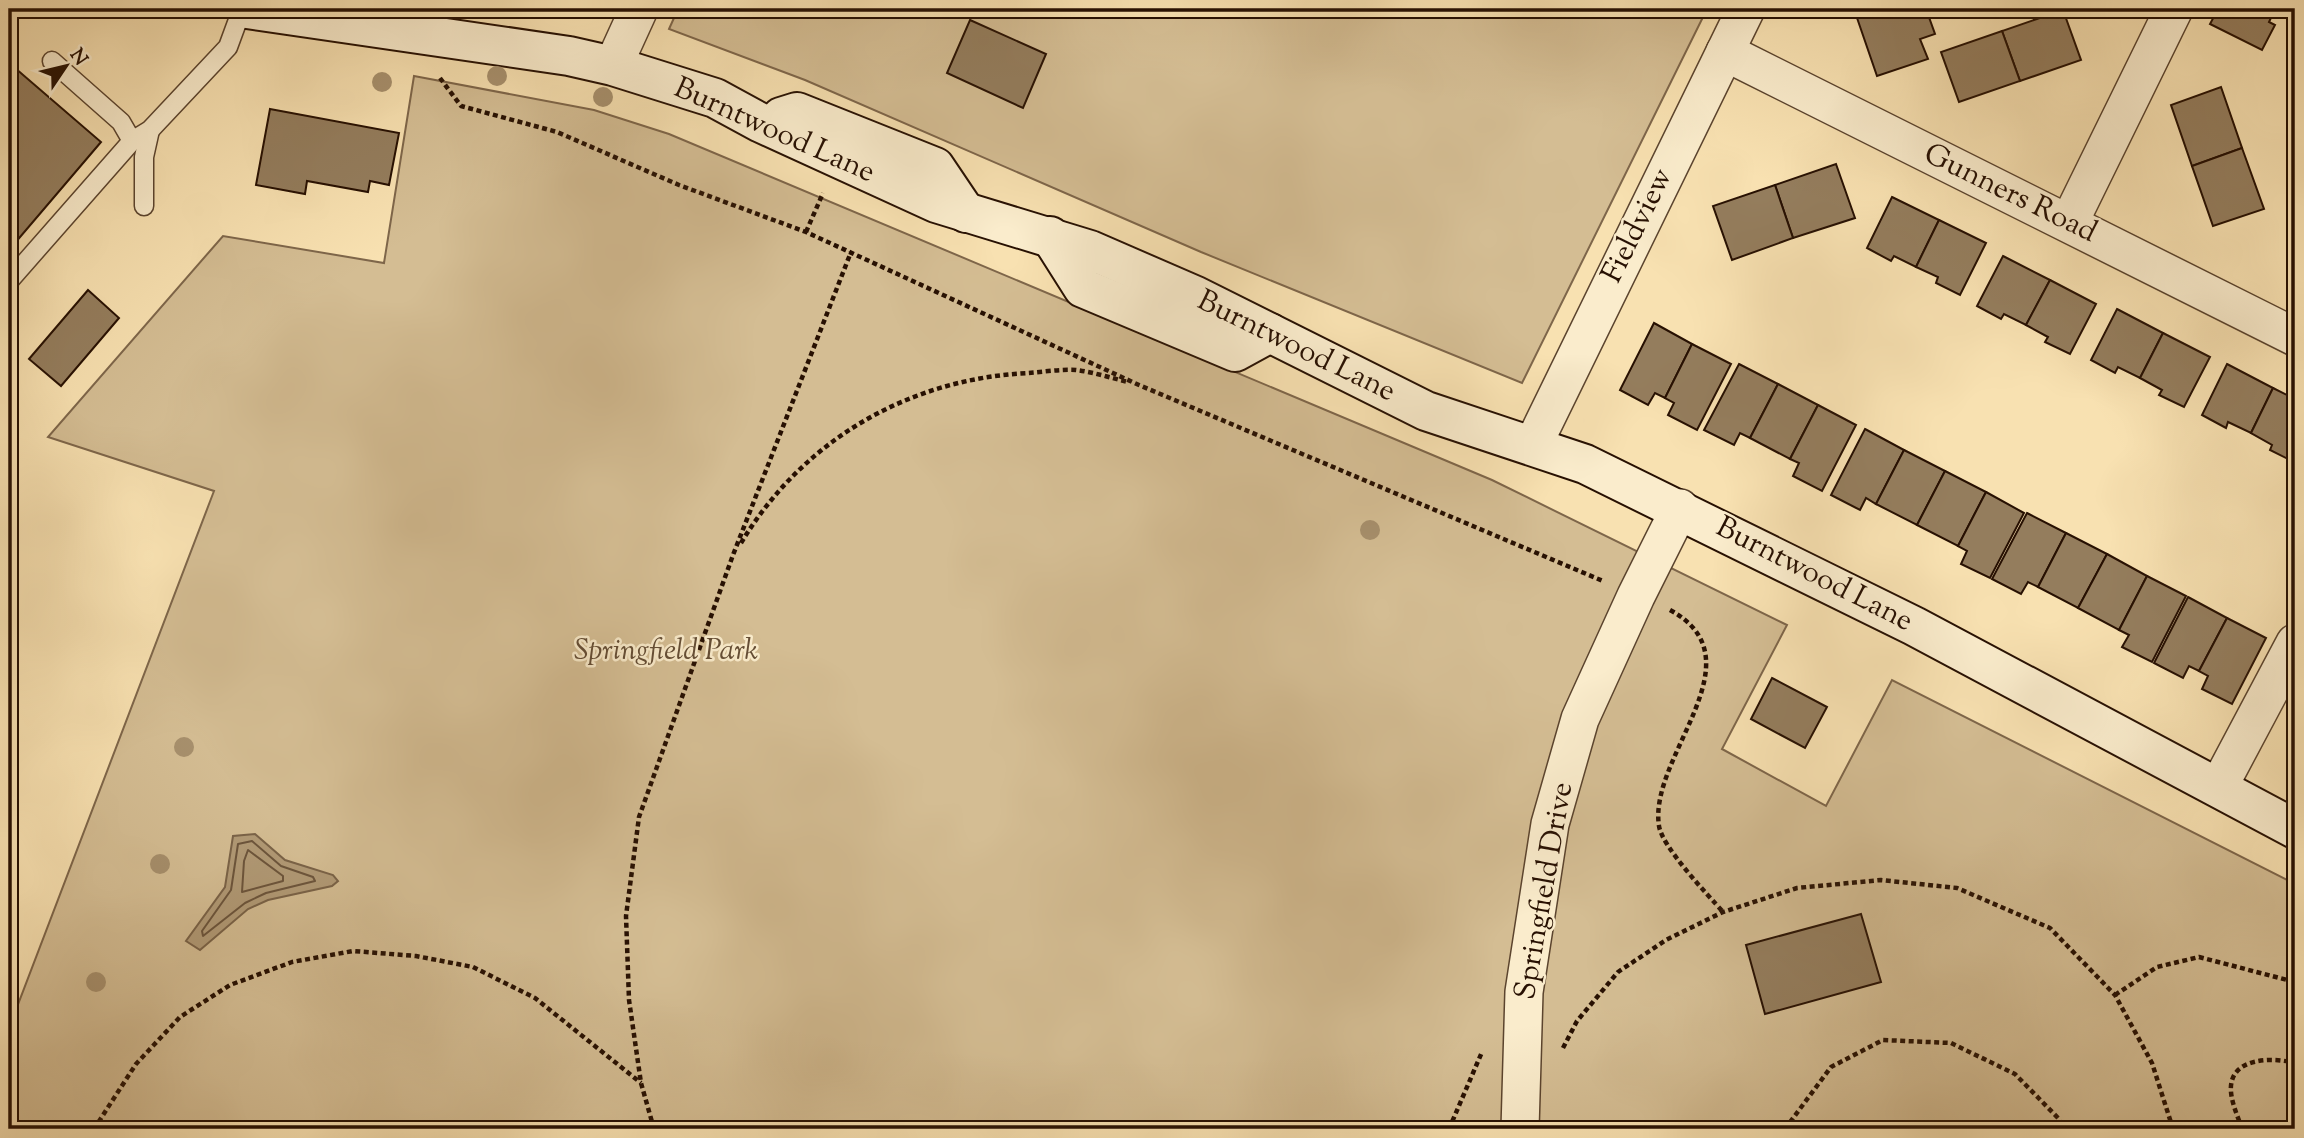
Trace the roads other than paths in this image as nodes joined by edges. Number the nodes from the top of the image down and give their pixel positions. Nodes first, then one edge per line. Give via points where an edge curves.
1 (242, 9) edge
2 (247, 9) edge
3 (639, 9) edge
4 (1746, 9) edge
5 (2174, 9) edge
6 (1725, 52) junction
7 (52, 61) dead end
8 (613, 66) junction
9 (150, 130) junction
10 (777, 130) junction
11 (132, 141) junction
12 (144, 205) dead end
13 (967, 213) junction
14 (2069, 223) junction
15 (9, 281) edge
16 (2295, 337) edge
17 (1533, 445) junction
18 (1680, 509) junction
19 (2295, 643) edge
20 (2218, 788) junction
21 (2295, 829) edge
22 (1520, 1129) edge

1 - 9 lane via 228,47
2 - 8 main road, Burntwood Lane
3 - 8 street
4 - 6 street, Fieldview
5 - 14 street
6 - 14 street, Gunners Road
6 - 17 street, Fieldview
7 - 11 lane via 121,122
8 - 10 main road, Burntwood Lane via 715,98
9 - 11 lane
9 - 12 lane via 144,157
10 - 13 main road, Burntwood Lane
10 - 13 main road via 797,112 935,167
11 - 15 lane
13 - 17 main road, Burntwood Lane via 1049,236 1083,288 1235,352 1269,333 1426,411
14 - 16 street, Gunners Road
17 - 18 main road, Burntwood Lane
18 - 20 main road, Burntwood Lane via 1914,626
18 - 22 street, Springfield Drive via 1580,719 1550,824 1524,992
19 - 20 street
20 - 21 main road, Burntwood Lane

